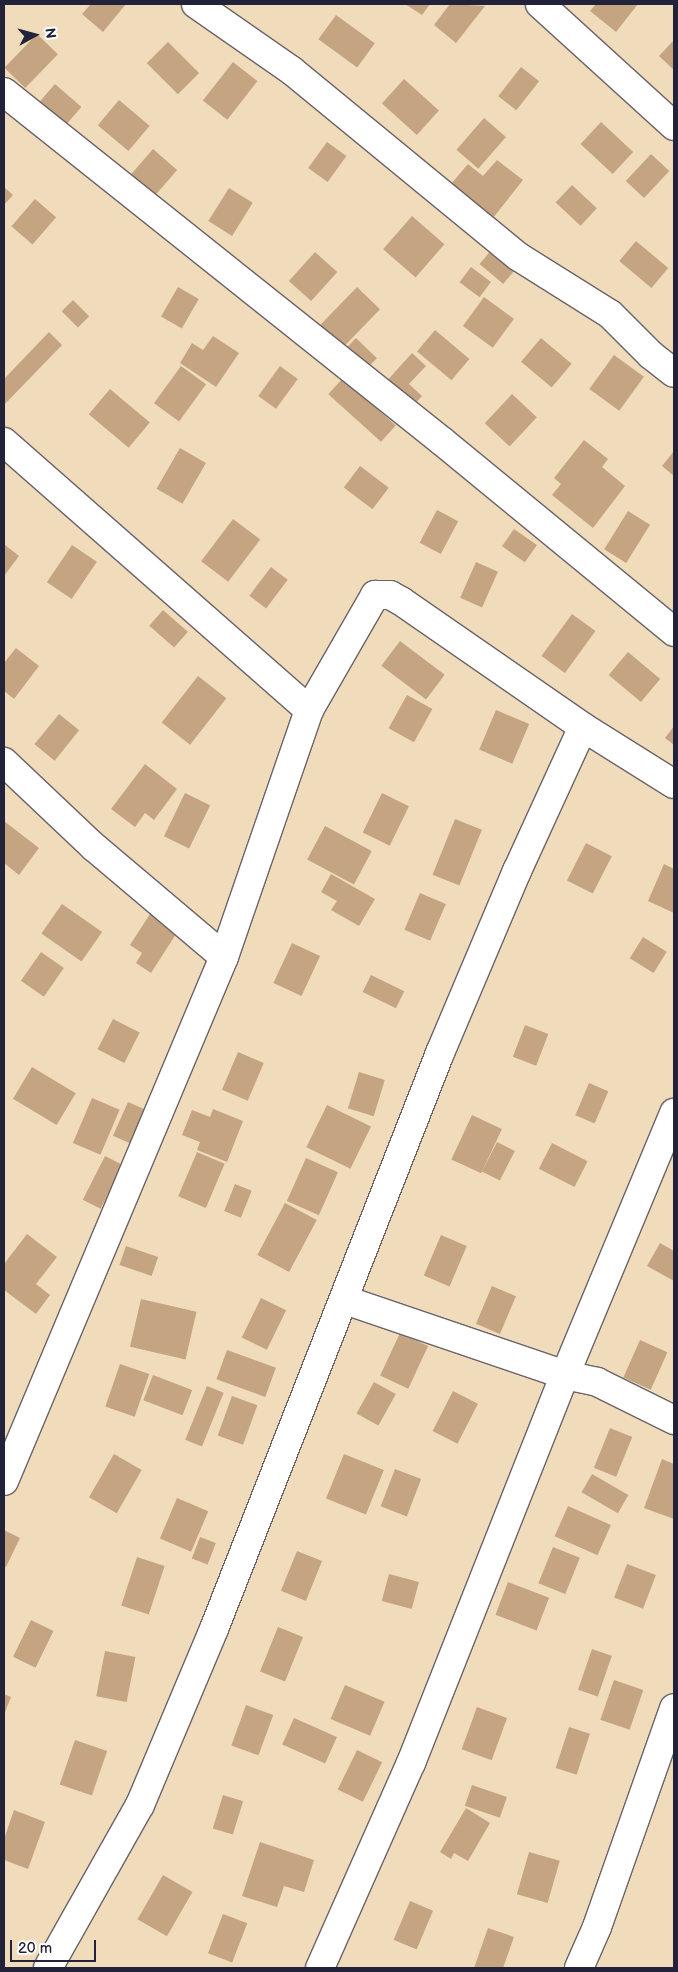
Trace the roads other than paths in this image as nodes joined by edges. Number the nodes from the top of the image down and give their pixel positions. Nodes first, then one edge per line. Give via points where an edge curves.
1 (196, 4) edge
2 (544, 5) edge
3 (4, 92) edge
4 (674, 126) edge
5 (674, 373) edge
6 (4, 442) edge
7 (674, 632) edge
8 (310, 710) junction
9 (583, 726) junction
10 (4, 762) edge
11 (674, 784) edge
12 (224, 957) junction
13 (674, 1113) edge
14 (345, 1300) junction
15 (565, 1376) junction
16 (674, 1420) edge
17 (4, 1481) edge
18 (674, 1708) edge
19 (48, 1968) edge
20 (320, 1968) edge
21 (579, 1968) edge

1 - 5 street via 291,70 519,257 610,314
2 - 4 street
3 - 7 street via 458,454
6 - 8 street
8 - 9 street via 375,595 390,595
8 - 12 street
9 - 11 street
9 - 14 street via 517,871 440,1054
10 - 12 street via 94,847
12 - 17 street
13 - 15 street
14 - 15 street
14 - 19 street via 140,1805
15 - 16 street via 597,1382
15 - 20 street via 411,1763
18 - 21 street via 597,1927

